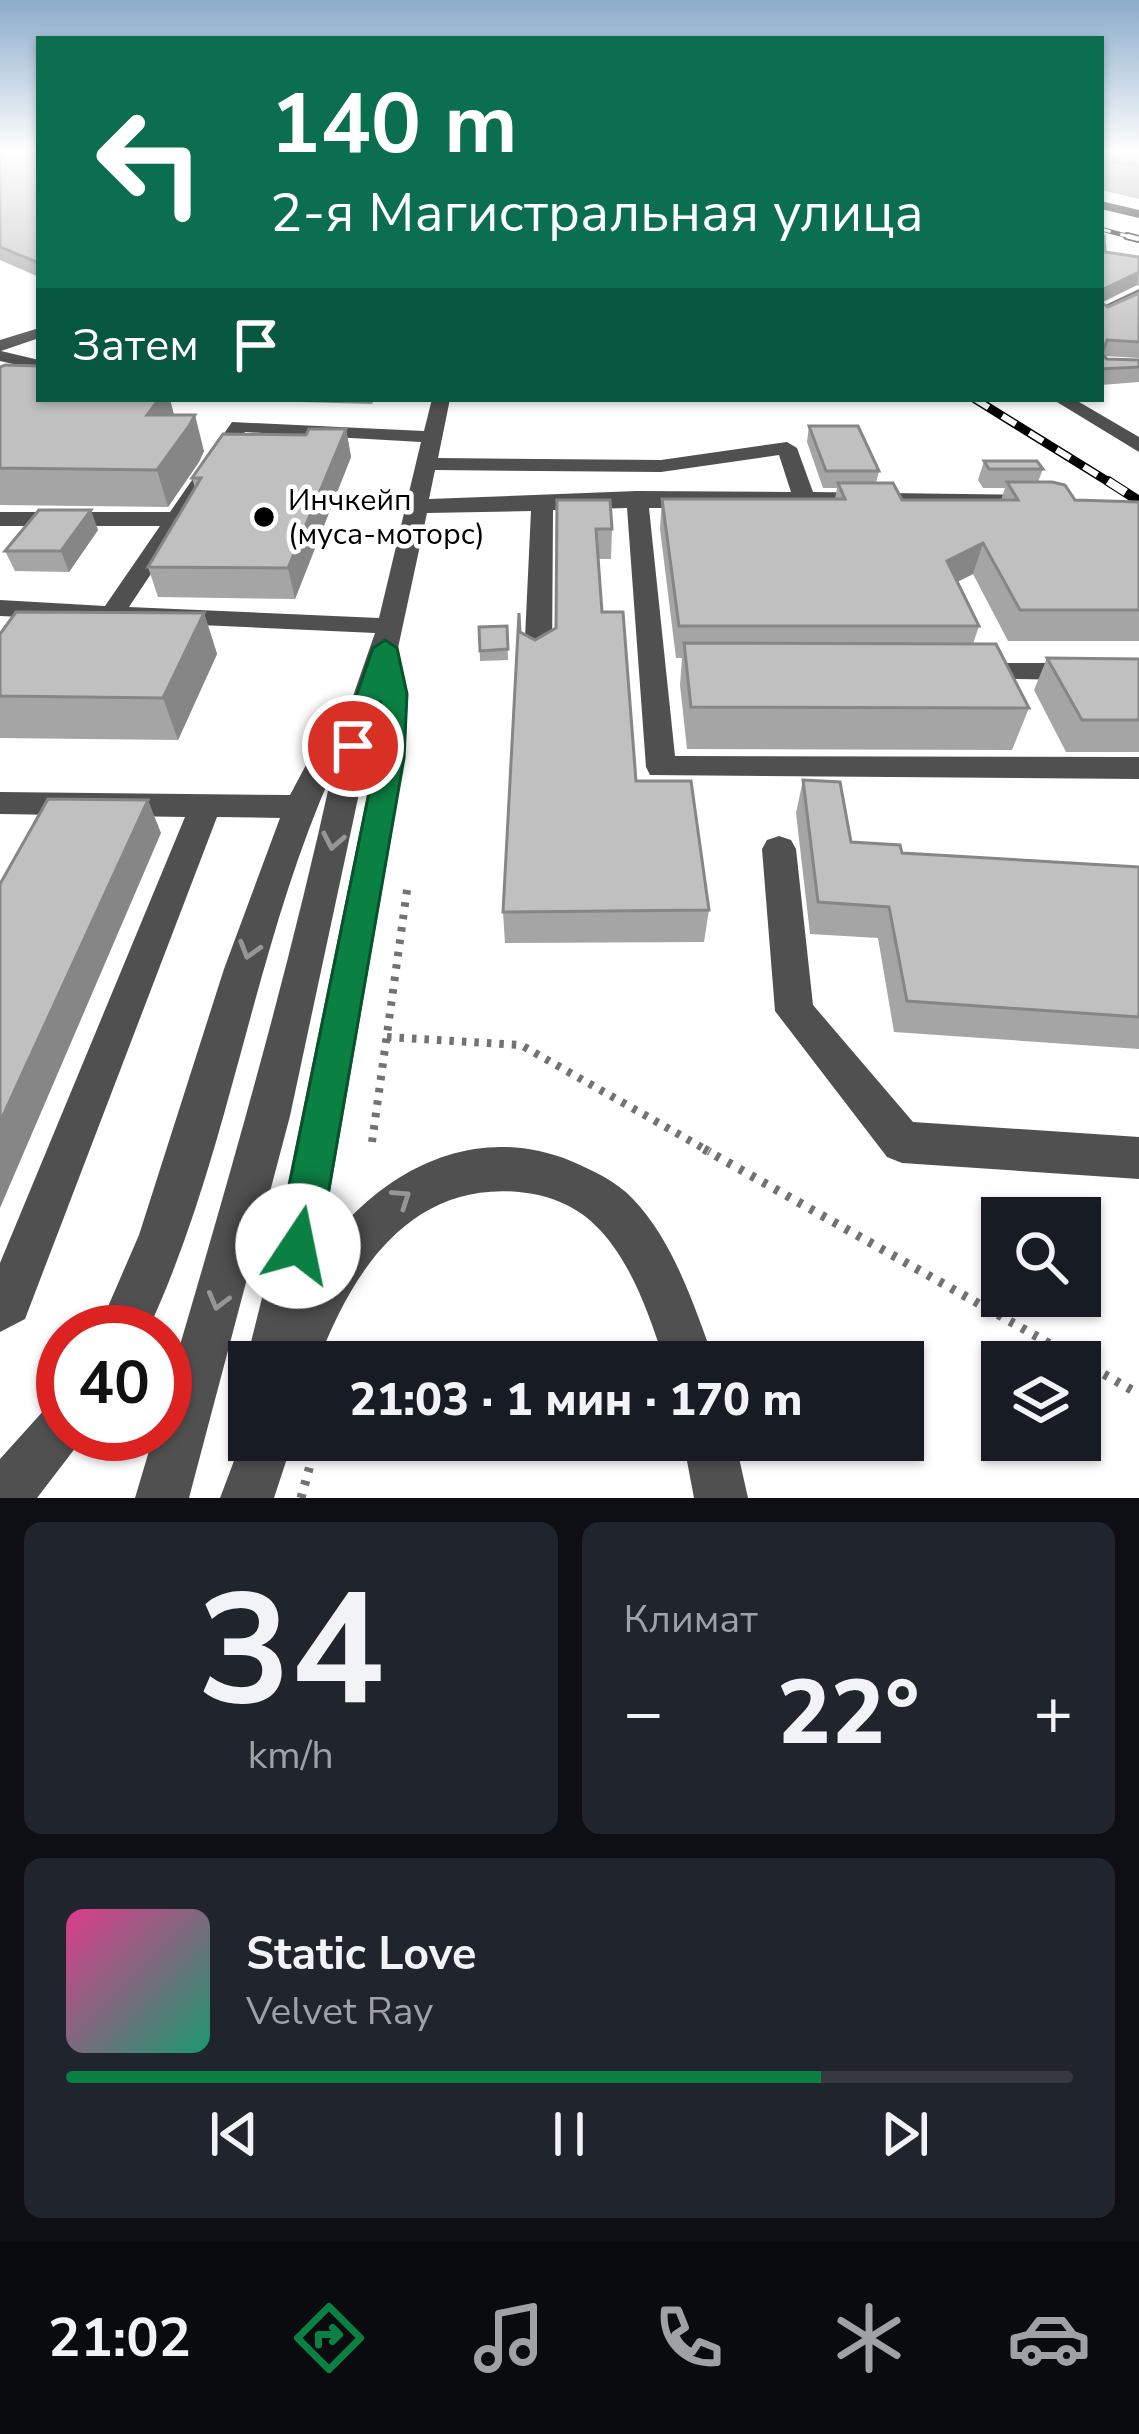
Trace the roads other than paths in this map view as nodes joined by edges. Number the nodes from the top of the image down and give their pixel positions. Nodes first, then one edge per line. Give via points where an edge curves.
1 (1139, 294) edge
2 (1104, 312) edge
3 (36, 334) edge
4 (0, 346) edge
5 (0, 356) edge
6 (36, 364) edge
7 (440, 402) edge
8 (1065, 402) edge
9 (1139, 427) edge
10 (1109, 429) junction
11 (431, 436) junction
12 (1139, 446) edge
13 (425, 464) junction
14 (638, 498) junction
15 (804, 499) junction
16 (1061, 505) edge
17 (415, 506) junction
18 (542, 506) junction
19 (0, 519) edge
20 (173, 519) junction
21 (0, 608) edge
22 (112, 614) junction
23 (385, 642) junction
24 (538, 659) edge
25 (931, 672) edge
26 (1139, 672) edge
27 (1139, 768) edge
28 (0, 803) edge
29 (205, 806) junction
30 (299, 807) junction
31 (779, 849) dead end
32 (1139, 1158) edge
33 (135, 1305) edge
34 (0, 1308) edge
35 (276, 1341) edge
36 (301, 1341) edge
37 (683, 1341) edge
38 (36, 1458) edge
39 (250, 1461) edge
40 (259, 1461) edge
41 (713, 1461) edge
42 (2, 1498) edge
43 (162, 1498) edge
44 (244, 1498) edge
45 (721, 1498) edge

1 - 2 street
3 - 4 street
5 - 6 street
7 - 11 street
8 - 10 street
9 - 10 street
10 - 12 street
11 - 13 street
11 - 20 street via 239,427
13 - 15 street via 661,466 787,448
13 - 17 street
14 - 15 street
14 - 18 street
14 - 27 street via 664,671 661,766
15 - 16 street
17 - 18 street
17 - 23 street
18 - 24 street
19 - 20 street
20 - 22 street
21 - 22 street
22 - 23 street
23 - 30 street
23 - 35 street via 394,694 390,758
23 -> 43 street via 359,716 269,1116
25 - 26 street
28 - 29 street
29 - 30 street
29 - 34 street
30 -> 33 street
31 - 32 street via 794,1011 902,1142
36 -> 37 street via 322,1290 384,1210 466,1168 516,1168 594,1195 627,1226
38 - 42 street
39 - 44 street
40 - 44 street
41 - 45 street

